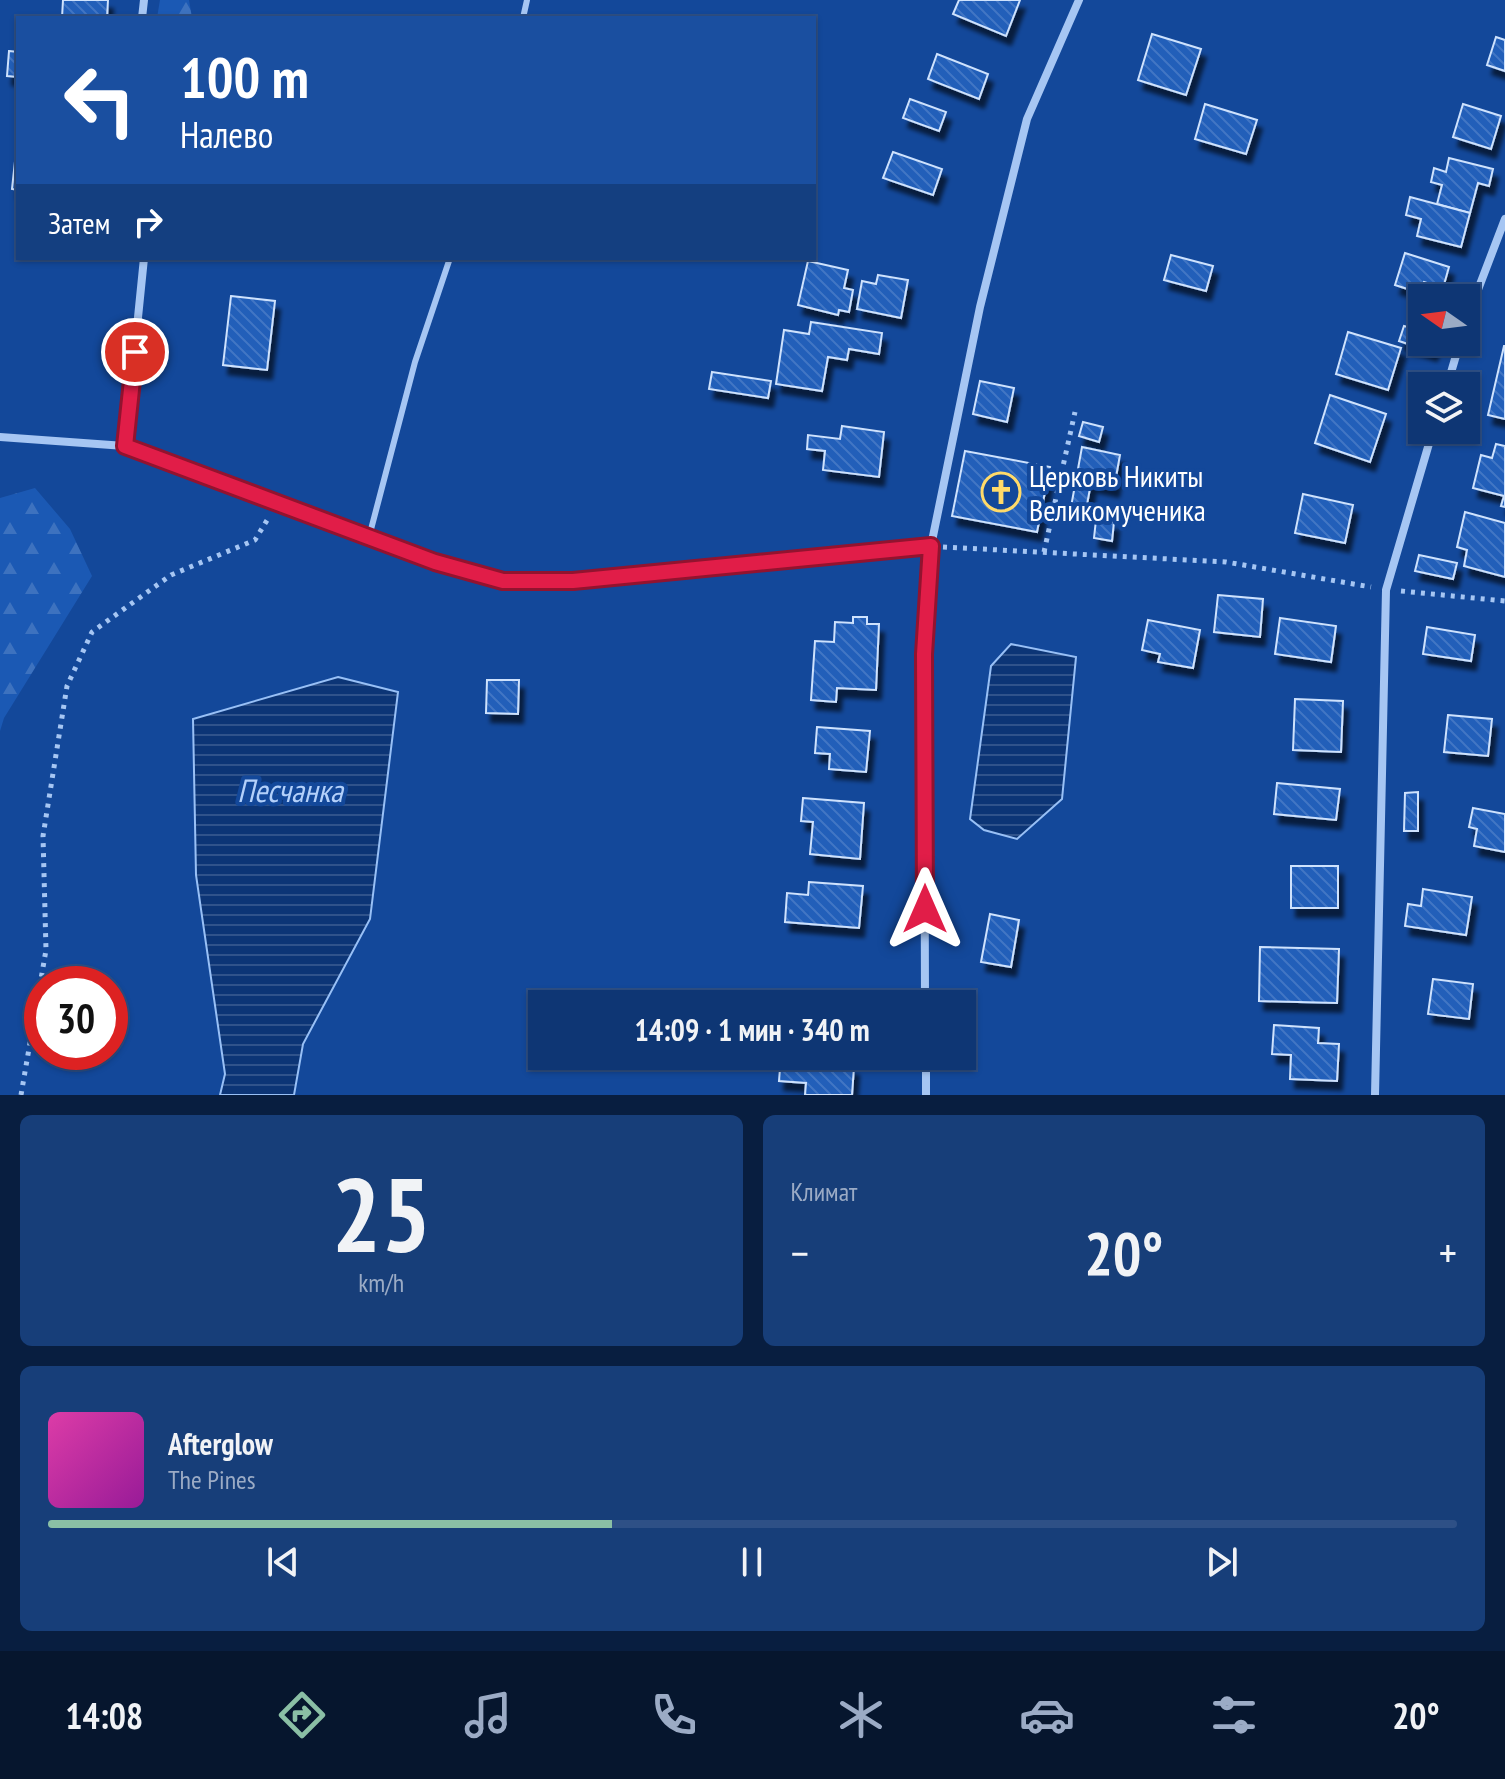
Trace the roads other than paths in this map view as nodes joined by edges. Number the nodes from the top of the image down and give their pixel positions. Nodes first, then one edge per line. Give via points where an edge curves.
1 (1079, 0) edge
2 (1505, 219) edge
3 (144, 260) edge
4 (449, 260) edge
5 (1480, 284) edge
6 (0, 437) edge
7 (1429, 444) edge
8 (125, 446) junction
9 (369, 537) junction
10 (931, 546) junction
11 (925, 990) edge
12 (926, 1070) edge
13 (926, 1095) edge
14 (1375, 1095) edge

1 - 10 street via 1027,119 980,307
2 - 5 street
3 - 8 street
4 - 9 lane via 415,362
6 - 8 street
7 - 14 street via 1386,590
8 - 9 street
9 - 10 street via 503,581 573,581
10 - 11 street via 924,654
12 - 13 street

